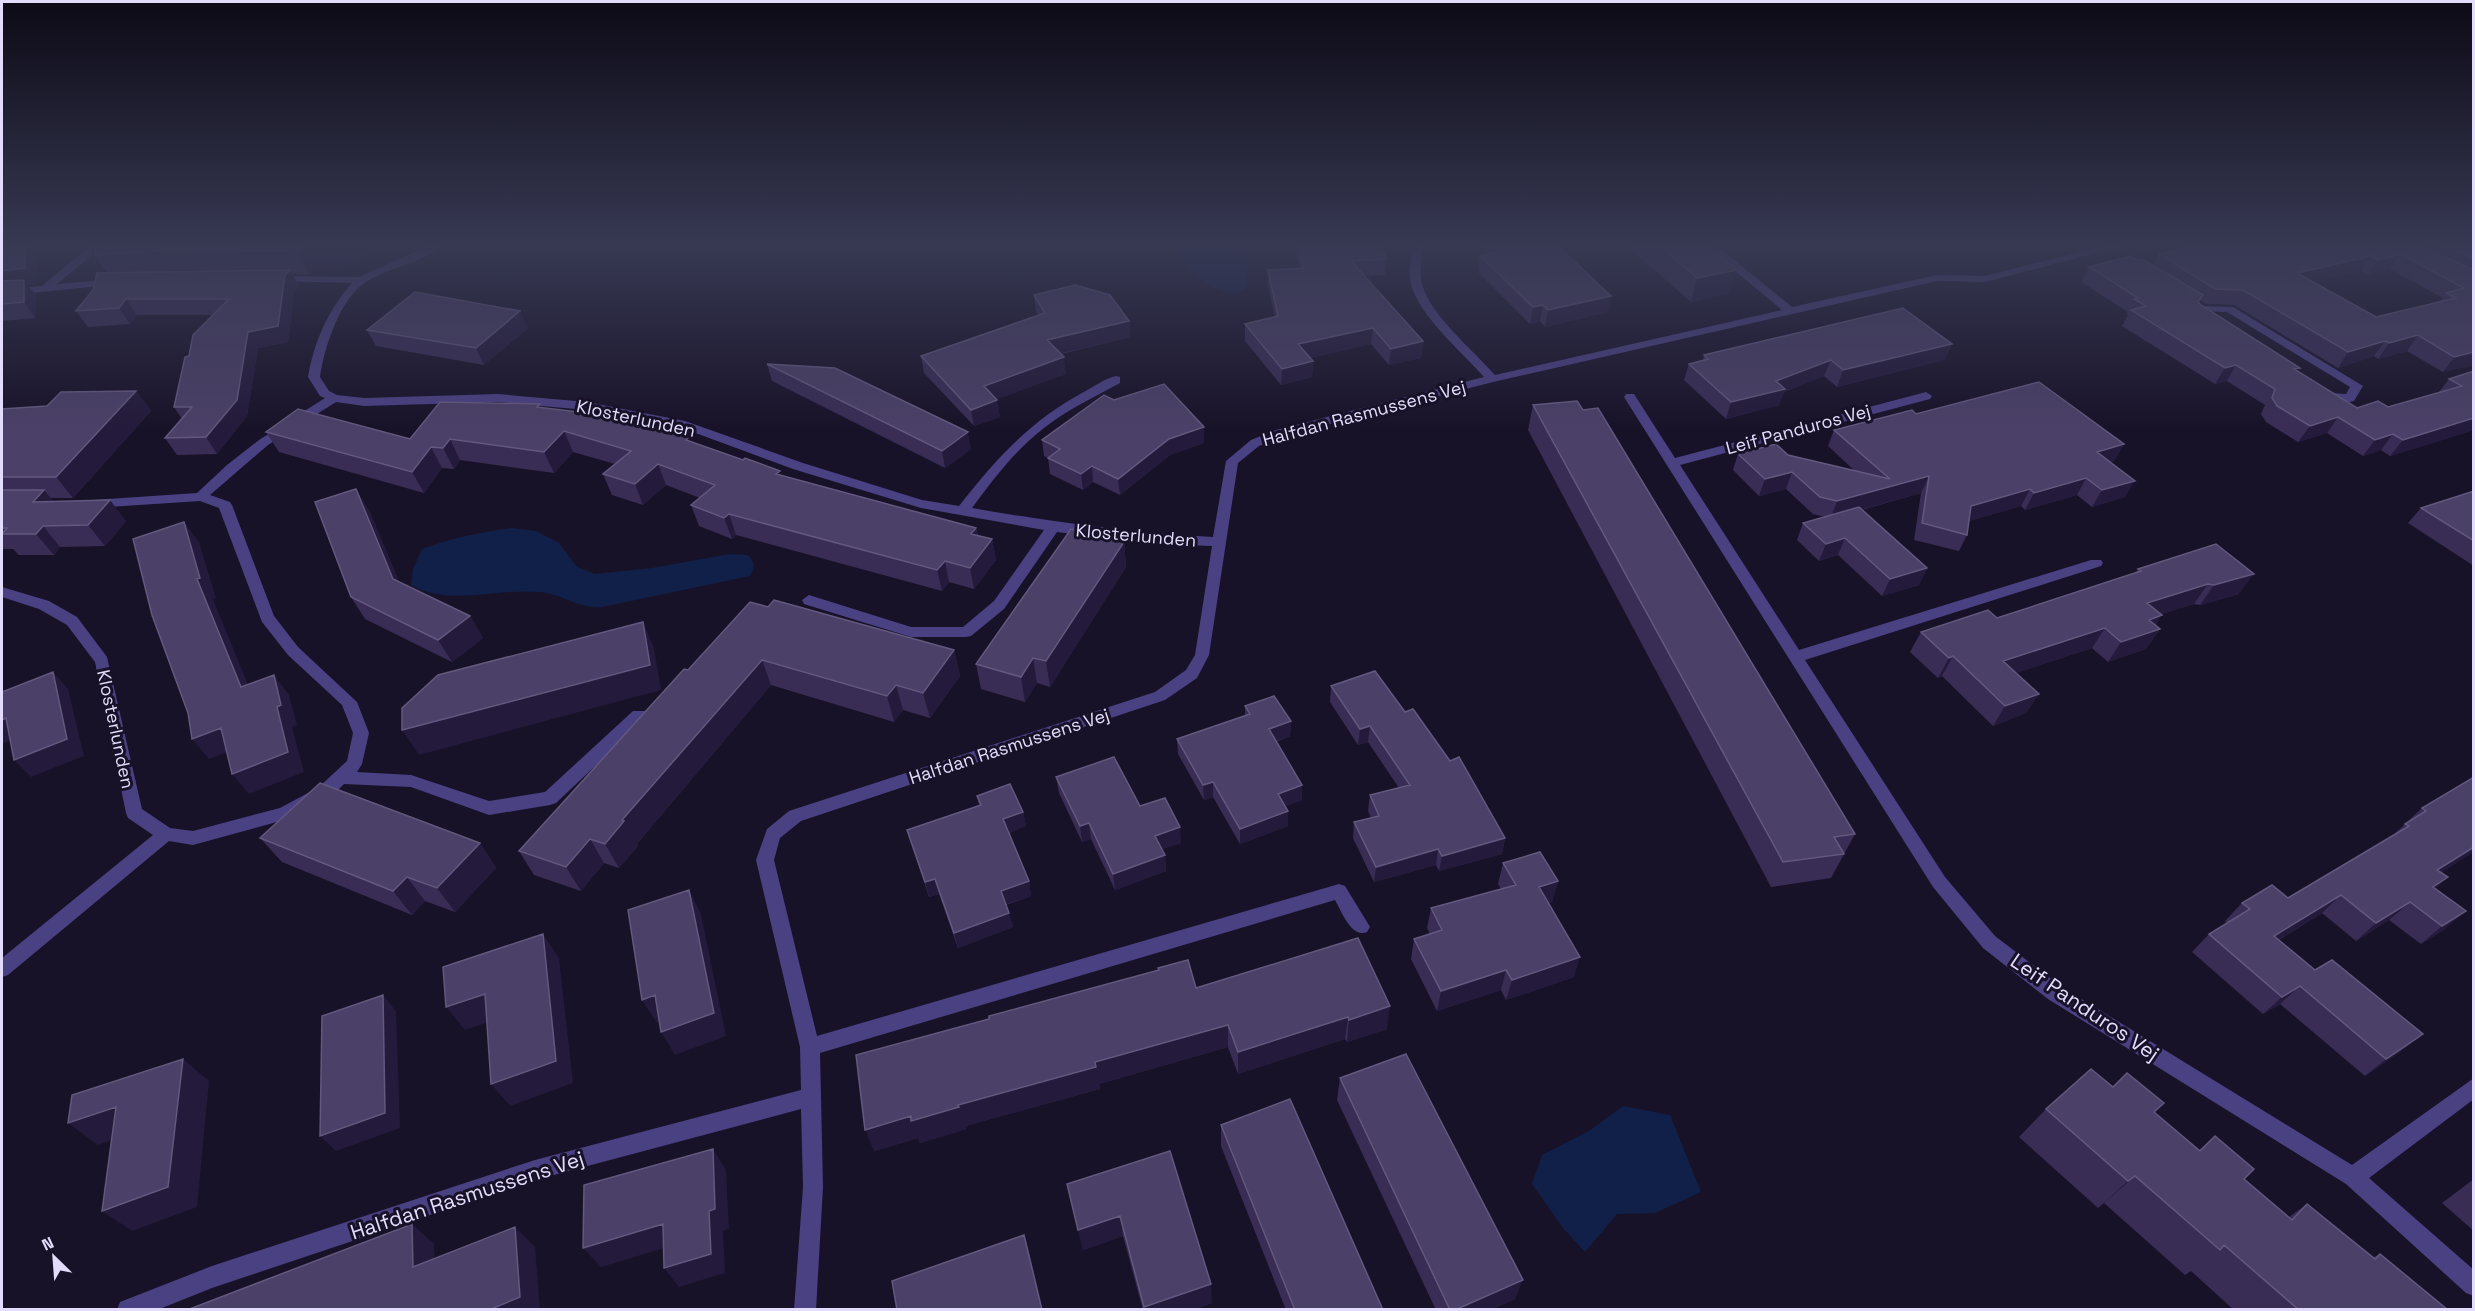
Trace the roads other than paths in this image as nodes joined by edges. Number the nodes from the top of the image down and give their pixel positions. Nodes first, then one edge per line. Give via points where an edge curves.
1 (340, 307) edge
2 (1430, 307) edge
3 (1785, 307) edge
4 (1812, 307) edge
5 (2198, 307) edge
6 (2210, 307) edge
7 (1791, 312) junction
8 (2206, 324) edge
9 (1492, 379) junction
10 (1116, 380) dead end
11 (2314, 391) edge
12 (1926, 396) dead end
13 (1630, 397) dead end
14 (334, 398) junction
15 (1671, 463) junction
16 (201, 497) junction
17 (75, 505) edge
18 (962, 512) junction
19 (1053, 527) junction
20 (1220, 542) junction
21 (2096, 563) dead end
22 (2, 592) edge
23 (808, 600) dead end
24 (1796, 657) junction
25 (639, 715) edge
26 (340, 777) junction
27 (166, 834) junction
28 (1361, 927) dead end
29 (2, 969) edge
30 (810, 1047) junction
31 (2474, 1087) edge
32 (811, 1097) junction
33 (2353, 1177) junction
34 (2474, 1285) edge
35 (128, 1310) edge
36 (805, 1310) edge

1 - 14 street via 318,352 314,377 324,393
2 - 9 street
3 - 7 street
4 - 7 street, Halfdan Rasmussens Vej
5 - 8 street via 2197,317
6 - 11 street via 2229,309 2357,386 2350,398 2323,397
7 - 9 street, Halfdan Rasmussens Vej
9 - 20 street, Halfdan Rasmussens Vej via 1280,433 1255,443 1232,461
10 - 18 street via 1050,417 1000,464
12 - 15 street, Leif Panduros Vej
13 - 15 street, Leif Panduros Vej
14 - 16 street via 267,439
14 - 18 street, Klosterlunden via 364,402 498,398 587,406 685,425 798,466 921,504
15 - 24 street, Leif Panduros Vej
16 - 17 street, Klosterlunden
16 - 26 street, Klosterlunden via 225,505 267,618 293,651 349,702 361,733 354,764
18 - 19 street, Klosterlunden
19 - 20 street, Klosterlunden
19 - 23 street, Klosterlunden via 999,605 966,632 911,633
20 - 30 street, Halfdan Rasmussens Vej via 1202,655 1192,674 1160,696 795,816 773,834 765,860
21 - 24 street
22 - 27 street, Klosterlunden via 44,605 72,621 102,661 134,813
24 - 33 street, Leif Panduros Vej via 1939,882 1989,942 2055,993
25 - 26 street via 550,798 489,808 411,781
26 - 27 street, Klosterlunden via 325,792 284,813 193,838
27 - 29 street
28 - 30 street via 1339,891
30 - 32 street, Halfdan Rasmussens Vej
31 - 33 street
32 - 35 street, Halfdan Rasmussens Vej via 535,1170 212,1277
32 - 36 street, Halfdan Rasmussens Vej via 813,1187
33 - 34 street, Leif Panduros Vej

